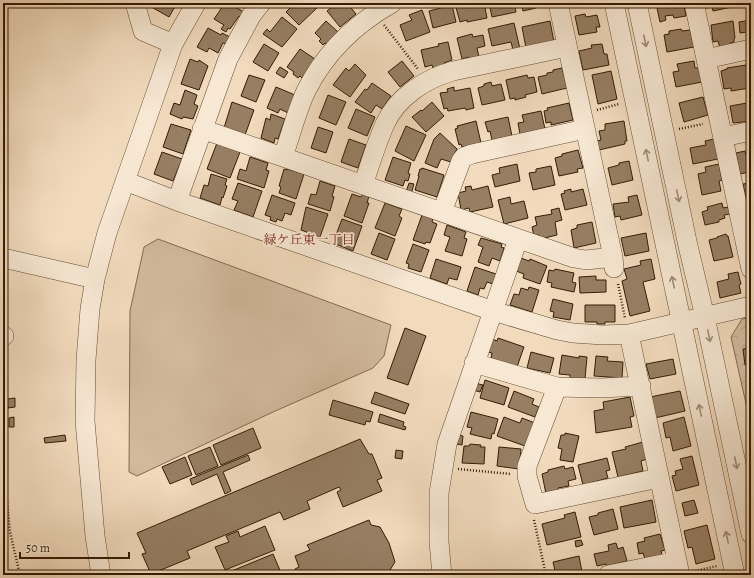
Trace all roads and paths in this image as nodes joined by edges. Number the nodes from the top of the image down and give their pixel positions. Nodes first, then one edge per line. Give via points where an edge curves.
1 (135, 3) edge
2 (196, 3) edge
3 (261, 3) edge
4 (392, 3) edge
5 (558, 3) edge
6 (614, 3) edge
7 (637, 3) edge
8 (694, 3) edge
9 (374, 13) junction
10 (173, 44) junction
11 (568, 47) junction
12 (751, 49) edge
13 (706, 59) junction
14 (427, 80) junction
15 (626, 103) dead end
16 (584, 121) junction
17 (202, 129) junction
18 (721, 129) junction
19 (677, 130) dead end
20 (751, 132) edge
21 (283, 157) junction
22 (125, 181) junction
23 (363, 185) junction
24 (176, 200) junction
25 (442, 212) junction
26 (745, 215) edge
27 (518, 239) junction
28 (3, 258) edge
29 (614, 262) junction
30 (751, 269) edge
31 (94, 279) junction
32 (751, 306) edge
33 (493, 311) junction
34 (705, 317) junction
35 (682, 322) junction
36 (629, 334) junction
37 (474, 363) junction
38 (641, 386) junction
39 (557, 387) junction
40 (3, 461) edge
41 (443, 468) junction
42 (527, 476) junction
43 (659, 478) junction
44 (535, 504) junction
45 (751, 534) edge
46 (684, 569) edge
47 (729, 570) edge
48 (20, 575) edge
49 (101, 575) edge
50 (442, 575) edge
51 (546, 575) edge
52 (608, 575) edge

1 - 10 street via 143,31
2 - 10 street
3 - 17 street via 251,16 228,59
4 - 9 street
5 - 11 street
35 -> 6 street
7 -> 34 street
8 - 13 street
9 - 14 path
9 - 21 street via 340,42 322,63 306,92
10 - 22 street
11 - 14 street via 453,71
11 - 16 street
12 - 13 street
13 - 18 street
14 - 23 street via 398,104 385,123
15 - 16 path
16 - 25 street via 464,157
16 - 29 street
17 - 21 street
17 - 24 street
18 - 19 path
18 - 20 street
18 - 26 street
21 - 23 street
22 - 24 street
22 - 31 street
23 - 25 street
24 - 33 street
25 - 27 street
26 - 30 street
27 - 29 street via 574,258
27 - 33 street
28 - 31 street
29 - 36 path
31 - 49 street via 86,360 85,421
32 - 34 street
33 - 36 street via 568,332
33 - 37 street
34 - 35 street
34 -> 45 street
35 - 36 street
47 -> 35 street
36 - 38 street
37 - 39 street
37 - 41 street via 447,444
38 - 39 street
38 - 43 street
39 - 42 street via 527,466
40 - 48 path via 10,532
41 - 42 path
41 - 50 street via 439,493
42 - 44 street
43 - 44 street
43 - 46 street
44 - 51 path via 532,513
46 - 47 path
46 - 52 street

